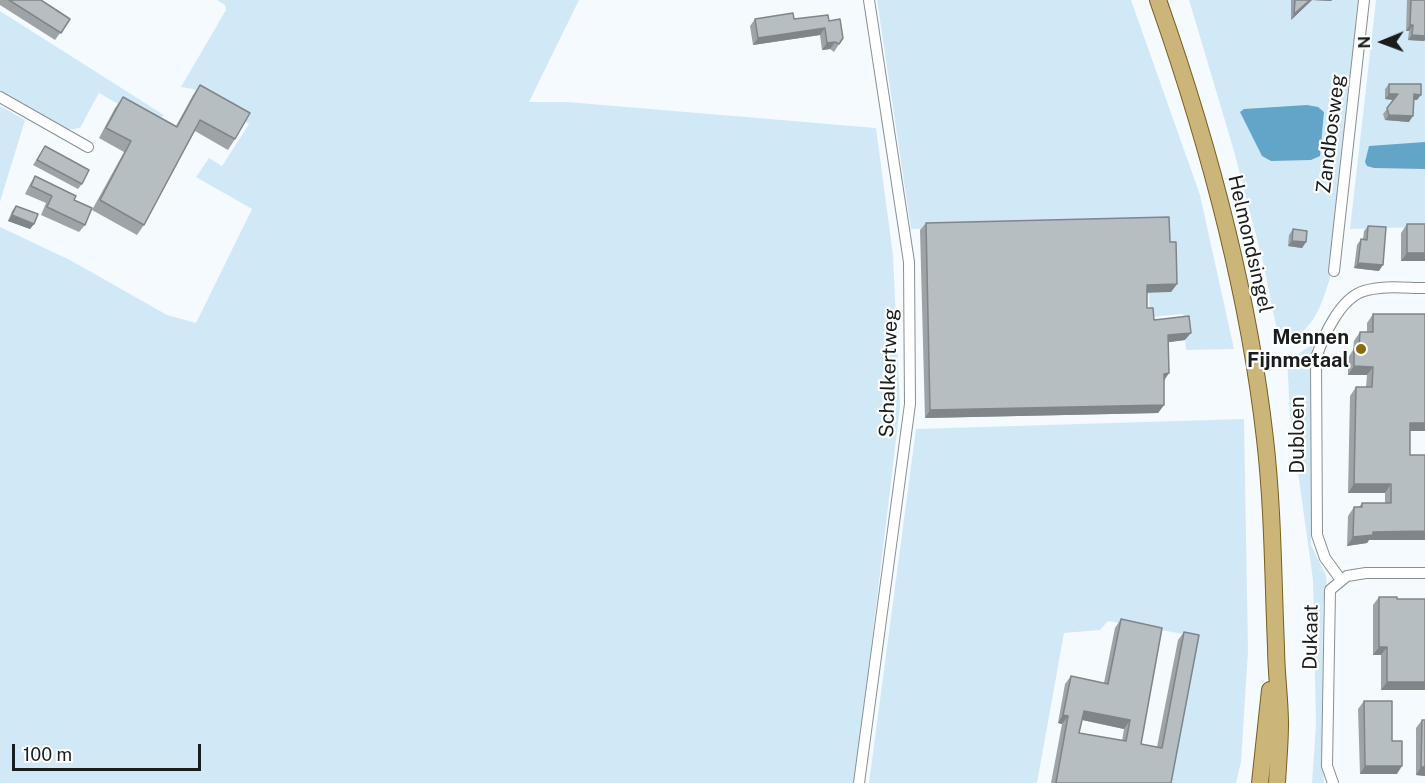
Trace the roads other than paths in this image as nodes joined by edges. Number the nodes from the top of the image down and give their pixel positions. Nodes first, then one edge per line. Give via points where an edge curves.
1 (869, 0) edge
2 (1158, 0) edge
3 (1364, 0) edge
4 (0, 97) edge
5 (88, 147) dead end
6 (1334, 272) dead end
7 (1425, 288) edge
8 (1425, 573) edge
9 (1341, 580) junction
10 (1276, 647) junction
11 (860, 783) edge
12 (1260, 783) edge
13 (1277, 783) edge
14 (1334, 783) edge

1 - 11 street, Schalkertweg via 909,262 910,404
2 - 10 main road, Helmondsingel via 1205,143 1246,317 1265,438
3 - 6 street, Zandbosweg
4 - 5 street
7 - 9 street, Dubloen via 1380,288 1355,295 1324,334 1316,358 1317,535 1325,558
8 - 9 street via 1366,573
9 - 14 street, Dukaat via 1330,590 1327,766
10 - 12 main road, Helmondsingel
10 - 13 main road, Helmondsingel via 1280,724

